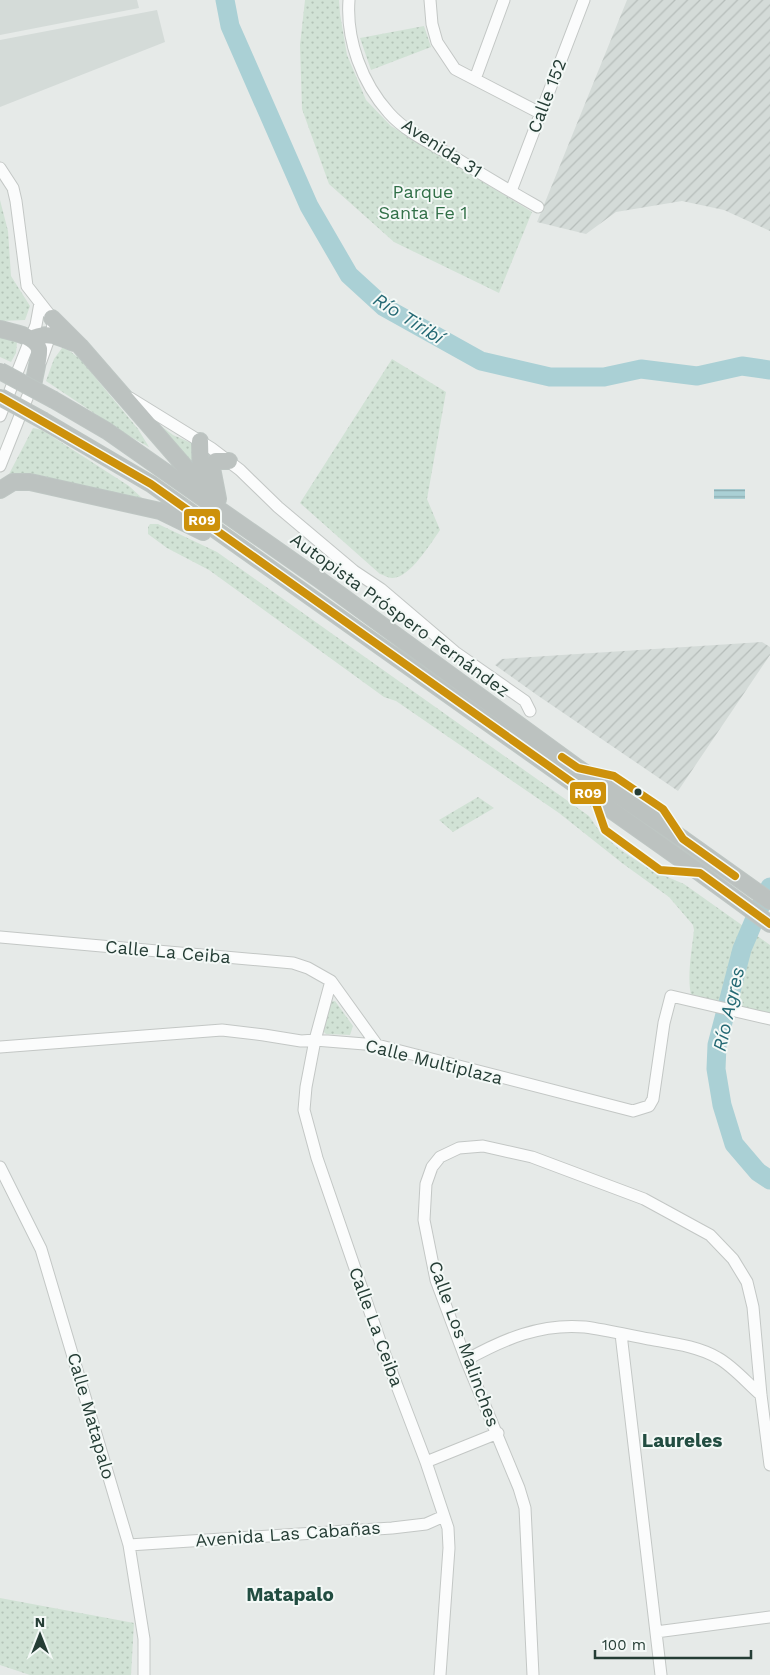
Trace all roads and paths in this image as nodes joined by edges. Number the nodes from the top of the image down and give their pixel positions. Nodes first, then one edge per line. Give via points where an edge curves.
1 (349, 0) edge
2 (430, 0) edge
3 (504, 0) edge
4 (584, 0) edge
5 (475, 79) junction
6 (540, 113) junction
7 (0, 168) edge
8 (511, 191) junction
9 (538, 207) dead end
10 (40, 303) junction
11 (52, 318) junction
12 (1, 329) edge
13 (33, 332) junction
14 (51, 335) junction
15 (80, 346) junction
16 (0, 371) edge
17 (34, 382) junction
18 (117, 390) junction
19 (0, 398) edge
20 (0, 416) edge
21 (200, 441) junction
22 (229, 461) junction
23 (0, 466) edge
24 (201, 484) junction
25 (0, 490) edge
26 (218, 498) junction
27 (271, 568) junction
28 (320, 580) junction
29 (530, 711) dead end
30 (770, 901) edge
31 (770, 924) edge
32 (0, 937) edge
33 (331, 981) junction
34 (765, 1018) edge
35 (315, 1040) junction
36 (377, 1045) junction
37 (0, 1047) edge
38 (0, 1167) edge
39 (621, 1334) junction
40 (466, 1360) junction
41 (761, 1395) junction
42 (498, 1433) junction
43 (426, 1462) junction
44 (770, 1465) edge
45 (444, 1516) junction
46 (129, 1545) junction
47 (770, 1616) edge
48 (656, 1632) junction
49 (144, 1675) edge
50 (440, 1675) edge
51 (534, 1675) edge
52 (661, 1675) edge

1 - 8 street, Avenida 31 via 348,15 360,68 389,113 413,133
2 - 5 street via 437,42 455,68
3 - 5 street
4 - 6 street, Calle 152
5 - 6 street
6 - 8 street, Calle 152
7 - 10 street via 13,188 28,286
8 - 9 street, Avenida 31
10 - 11 street
10 - 13 street
11 - 14 street
11 - 15 highway
12 - 13 highway
13 - 14 highway
13 - 17 highway via 39,349
13 - 20 street
14 - 15 highway
14 - 17 street
15 - 18 highway
16 - 28 highway, Autopista Próspero Fernández, bridge via 107,431
17 - 23 street
18 - 21 street
18 - 24 highway
19 - 27 highway, Autopista Próspero Fernández, bridge via 151,484
21 - 22 street
21 - 24 highway
22 - 26 highway via 216,461 212,468
22 - 29 street via 354,571 455,652 525,701
24 - 26 highway
25 - 27 highway via 13,482 30,482 160,511
26 - 28 highway
27 - 31 highway, Autopista Próspero Fernández
28 - 30 highway, Autopista Próspero Fernández via 578,768
32 - 33 street, Calle La Ceiba via 293,963
33 - 35 street, Calle La Ceiba
33 - 36 street, Calle La Ceiba
34 - 36 street, Calle Multiplaza via 670,996 653,1099 649,1106 633,1111
35 - 36 street, Calle Multiplaza
35 - 37 street, Calle Multiplaza via 222,1030
35 - 43 street, Calle La Ceiba via 304,1110 380,1344
38 - 46 street, Calle Matapalo via 41,1249
39 - 40 street via 584,1327 550,1327 493,1345
39 - 41 street via 674,1343 717,1357
39 - 48 street
40 - 41 street, Calle Los Malinches via 436,1280 424,1220 426,1184 440,1157 459,1148 483,1146 532,1157 589,1177 644,1199 710,1234 733,1259 746,1282 753,1307
40 - 42 street, Calle Los Malinches
41 - 44 street, Calle Los Malinches
42 - 43 street
42 - 51 street, Calle Los Malinches via 525,1508
43 - 45 street, Calle La Ceiba
45 - 46 street, Avenida Las Cabañas via 426,1524 392,1528
45 - 50 street, Calle La Ceiba via 449,1548
46 - 49 street, Calle Matapalo via 144,1639
47 - 48 street
48 - 52 street

